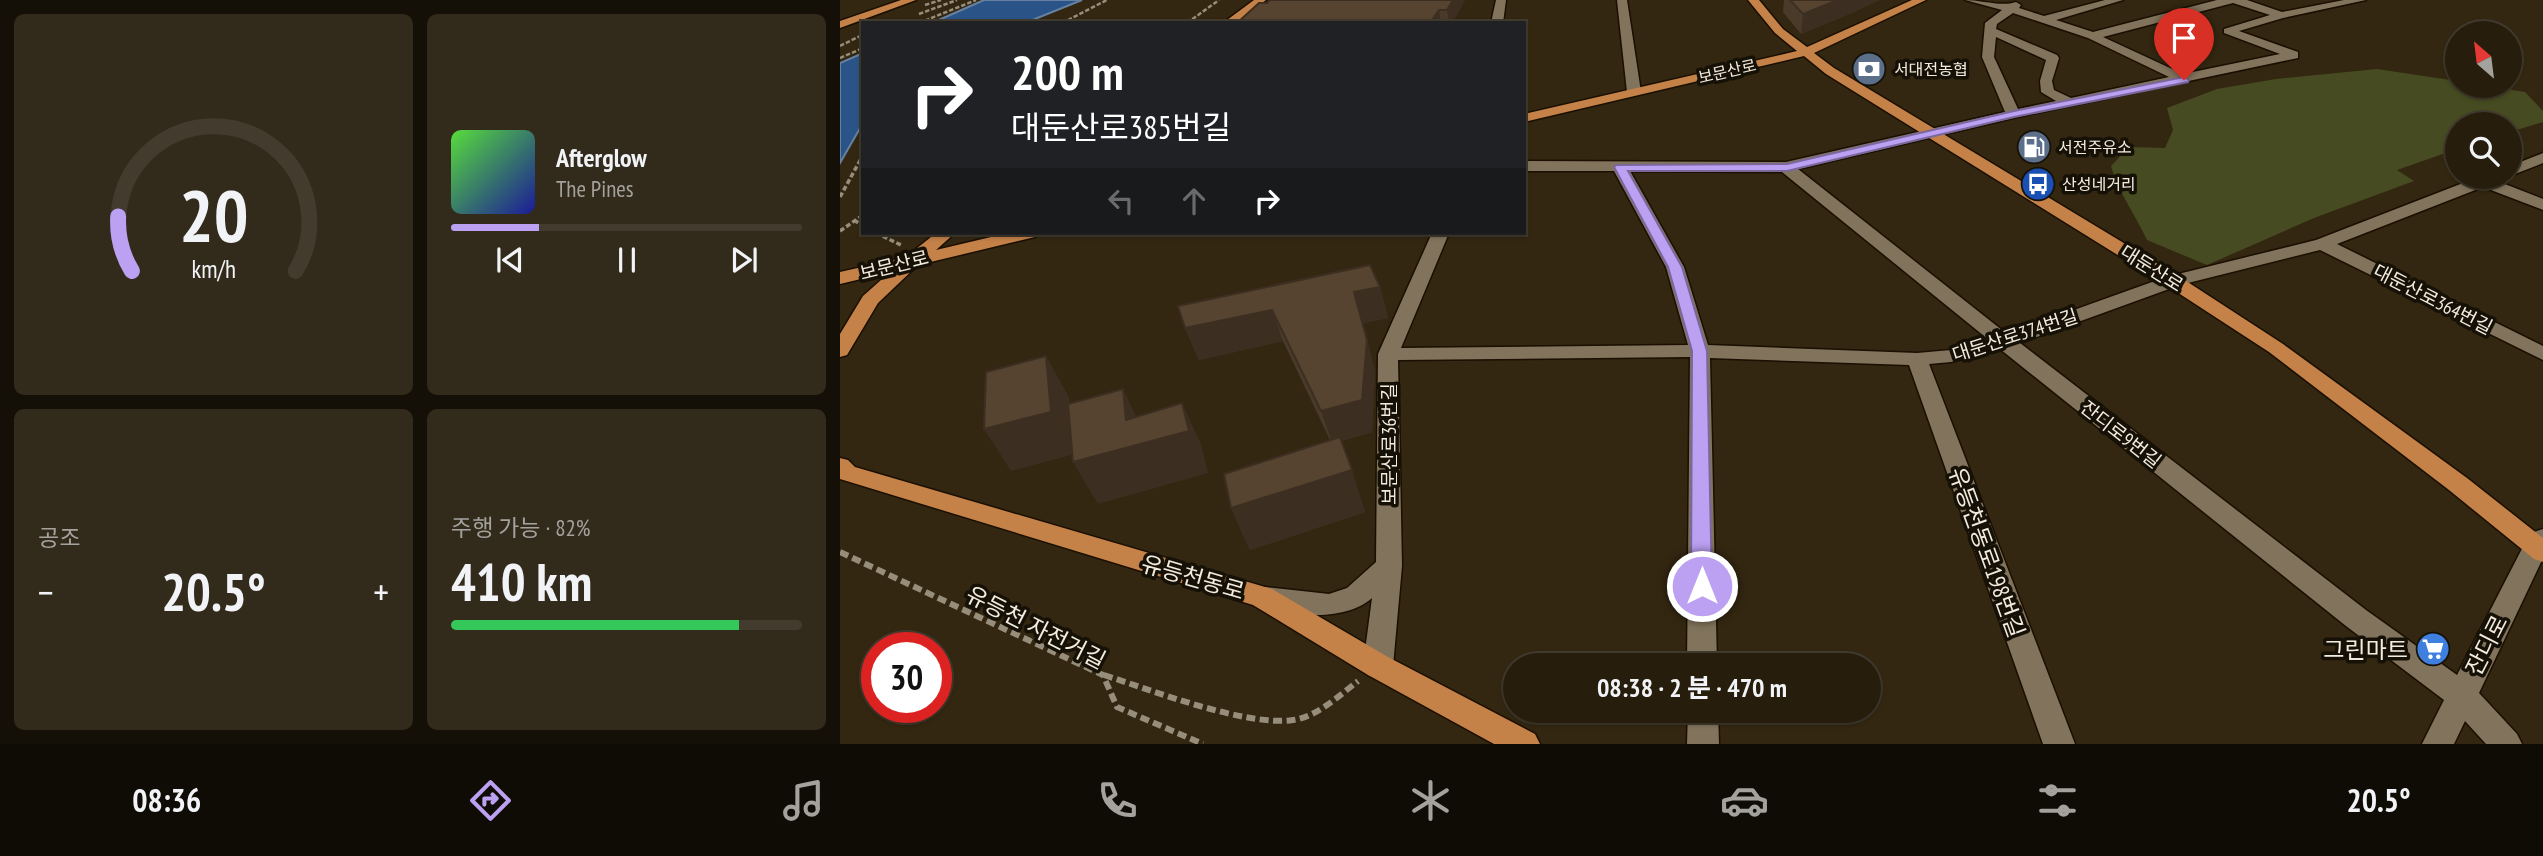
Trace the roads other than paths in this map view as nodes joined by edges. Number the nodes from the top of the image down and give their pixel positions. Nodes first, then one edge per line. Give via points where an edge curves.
1 (898, 0) edge
2 (911, 0) edge
3 (1261, 0) edge
4 (1501, 0) edge
5 (1622, 0) edge
6 (1753, 0) edge
7 (1921, 0) edge
8 (1970, 0) edge
9 (2024, 0) edge
10 (2118, 0) edge
11 (2230, 0) edge
12 (2236, 0) edge
13 (2361, 0) edge
14 (2009, 9) junction
15 (2281, 15) junction
16 (840, 19) edge
17 (2045, 19) junction
18 (1231, 21) edge
19 (1497, 21) edge
20 (840, 25) edge
21 (1991, 31) junction
22 (2092, 36) junction
23 (1803, 53) junction
24 (2184, 80) junction
25 (1634, 92) junction
26 (2069, 102) junction
27 (2014, 114) junction
28 (1526, 118) edge
29 (1930, 132) junction
30 (2543, 158) edge
31 (1526, 166) edge
32 (2522, 166) edge
33 (1620, 167) junction
34 (1787, 167) junction
35 (2462, 189) edge
36 (2509, 189) edge
37 (2543, 205) edge
38 (943, 235) edge
39 (1018, 235) edge
40 (1439, 235) edge
41 (2322, 244) junction
42 (910, 254) junction
43 (847, 276) edge
44 (2173, 281) junction
45 (2004, 342) junction
46 (840, 351) edge
47 (1700, 351) junction
48 (1388, 354) junction
49 (2543, 354) edge
50 (1917, 359) junction
51 (840, 466) edge
52 (2540, 546) edge
53 (1389, 566) junction
54 (1262, 597) junction
55 (1702, 653) edge
56 (1378, 666) junction
57 (2461, 695) junction
58 (1703, 723) edge
59 (1524, 744) edge
60 (1703, 744) edge
61 (2059, 744) edge
62 (2438, 744) edge
63 (2506, 744) edge

1 - 16 main road
2 - 20 main road
3 - 18 main road
4 - 19 street
5 - 25 street
6 - 23 main road, 대둔산로
7 - 23 main road, 보문산로
8 - 14 street
9 - 14 street
10 - 17 street
11 - 22 street
12 - 15 street
13 - 15 street
14 - 17 street
14 - 21 street via 1991,23
15 - 24 street via 2228,31 2294,55
17 - 22 street
21 - 26 street via 2053,58 2046,81 2048,92
21 - 27 street via 1988,57
22 - 24 street
23 - 25 main road, 보문산로
23 - 29 main road, 대둔산로
24 - 26 street
25 - 28 main road, 보문산로
26 - 27 street
27 - 29 street
29 - 34 street
29 - 44 main road, 대둔산로
30 - 32 street
31 - 33 street
33 - 34 street
33 - 47 street via 1675,267
34 - 45 street, 잔디로9번길
35 - 41 street, 대둔산로374번길
36 - 37 street
38 - 42 main road
39 - 42 main road, 보문산로
40 - 48 street, 보문산로36번길
41 - 44 street, 대둔산로374번길
41 - 49 street, 대둔산로364번길
42 - 43 main road, 보문산로
42 - 46 main road via 870,300
44 - 45 street, 대둔산로374번길
44 - 52 main road, 대둔산로 via 2276,348
45 - 50 street, 대둔산로374번길 via 1951,356
45 - 57 street, 잔디로9번길
47 - 48 street, 대둔산로374번길
47 - 50 street, 대둔산로374번길
47 - 55 street
48 - 53 street, 보문산로36번길
50 - 61 street, 유등천동로198번길
51 - 54 main road, 유등천동로 via 847,473
52 - 57 street, 잔디로
53 - 54 street via 1356,596 1329,605
53 - 56 street, 보문산로36번길
54 - 56 main road, 유등천동로
56 - 59 main road, 유등천동로
57 - 62 street, 잔디로
57 - 63 street, 잔디로9번길
58 - 60 street

